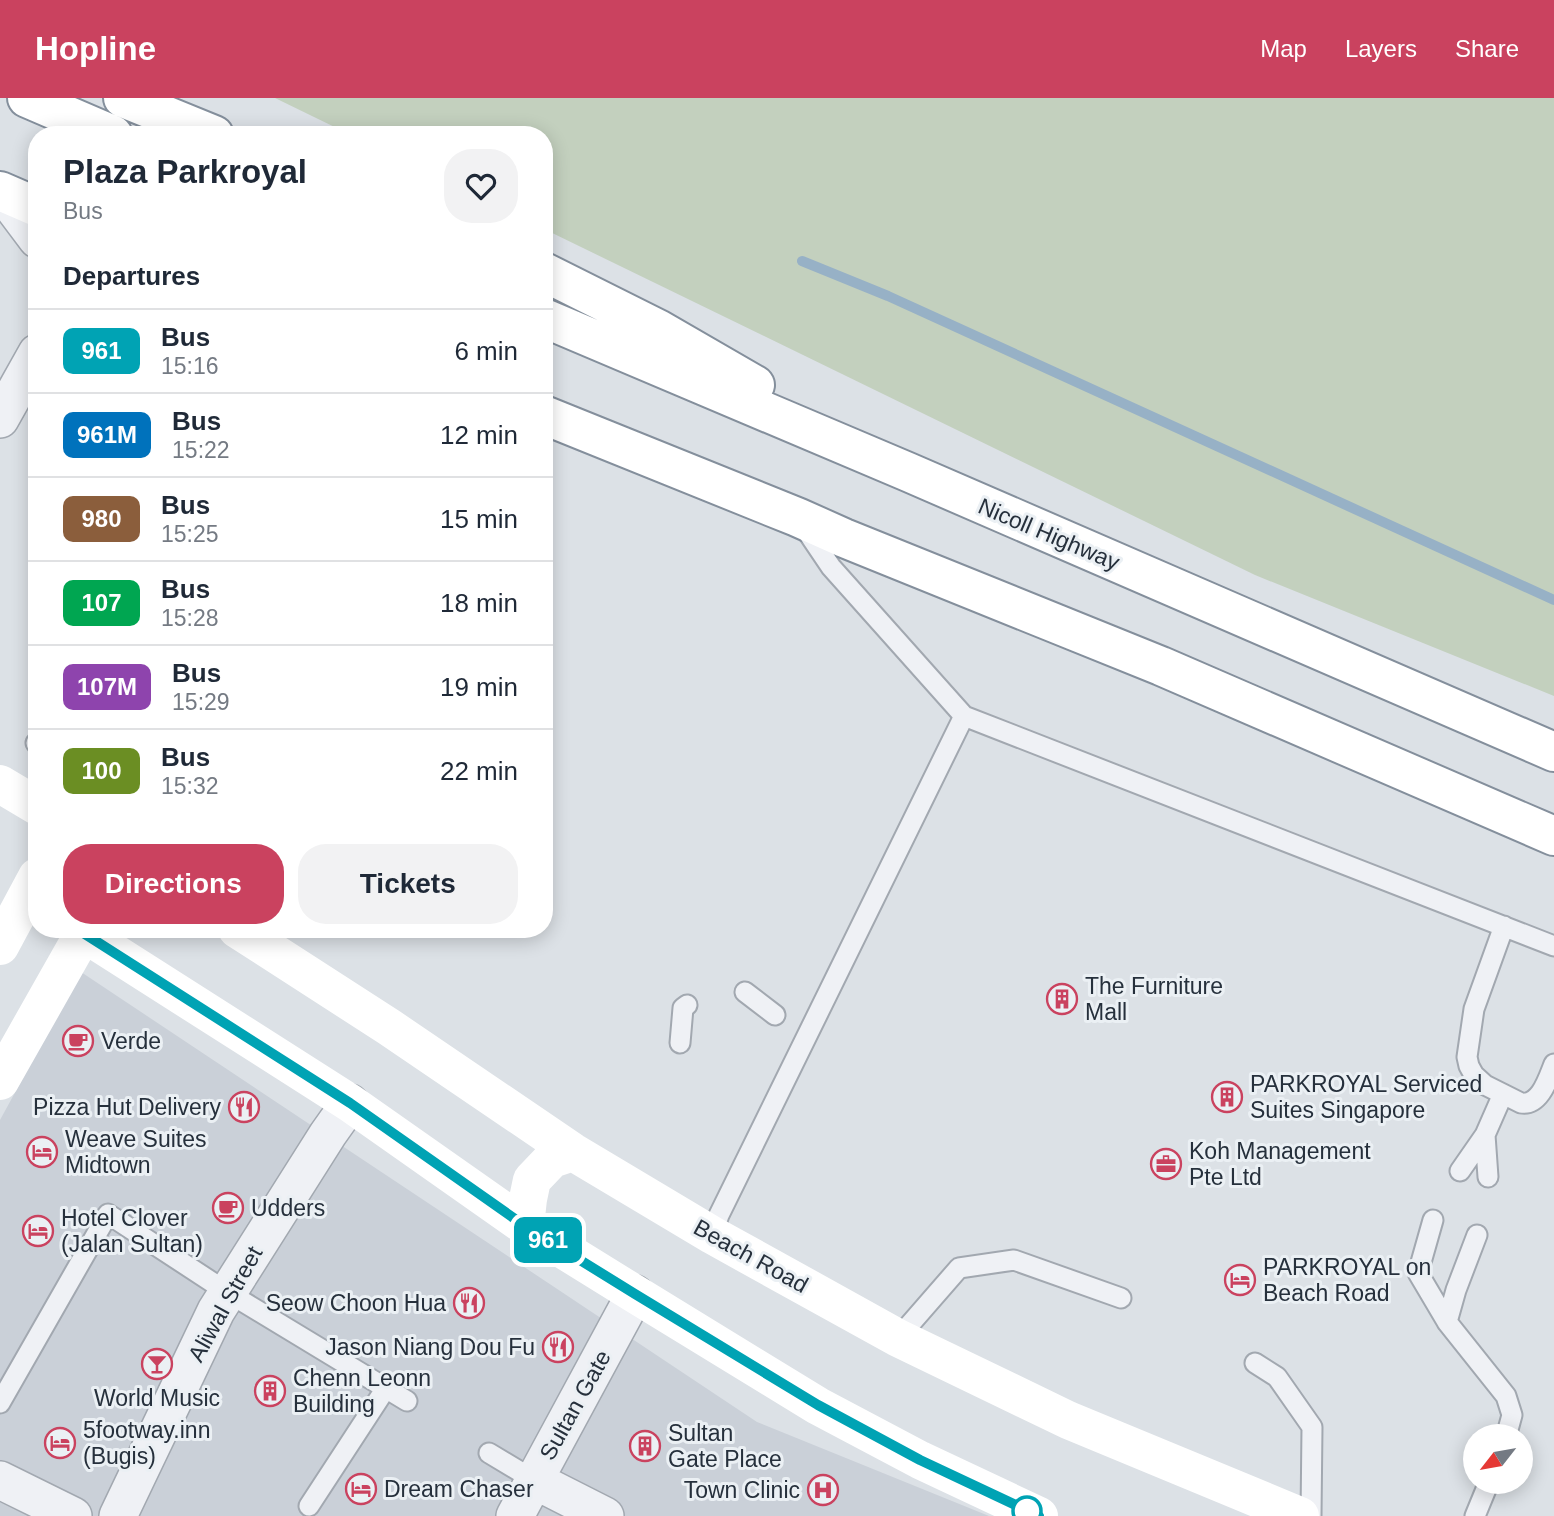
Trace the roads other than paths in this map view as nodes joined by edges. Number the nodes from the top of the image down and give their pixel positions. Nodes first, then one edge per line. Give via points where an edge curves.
1 (27, 98) edge
2 (123, 98) edge
3 (92, 126) edge
4 (192, 126) edge
5 (0, 191) edge
6 (0, 197) edge
7 (28, 203) edge
8 (28, 227) edge
9 (553, 276) edge
10 (553, 322) edge
11 (28, 369) edge
12 (0, 419) edge
13 (553, 419) edge
14 (908, 472) junction
15 (797, 517) junction
16 (964, 716) junction
17 (1554, 752) edge
18 (0, 784) edge
19 (28, 801) edge
20 (1554, 836) edge
21 (25, 891) edge
22 (1504, 926) junction
23 (79, 938) edge
24 (94, 938) edge
25 (251, 938) edge
26 (0, 946) edge
27 (1554, 946) edge
28 (745, 992) dead end
29 (687, 1005) dead end
30 (775, 1015) dead end
31 (680, 1043) dead end
32 (1553, 1071) edge
33 (0, 1081) edge
34 (1503, 1094) junction
35 (350, 1103) junction
36 (1485, 1135) junction
37 (573, 1152) junction
38 (1460, 1171) dead end
39 (1488, 1177) dead end
40 (1433, 1220) dead end
41 (525, 1226) junction
42 (712, 1235) junction
43 (1478, 1235) dead end
44 (227, 1292) junction
45 (635, 1294) junction
46 (1121, 1298) dead end
47 (1447, 1322) junction
48 (898, 1338) junction
49 (1255, 1363) dead end
50 (386, 1388) junction
51 (407, 1401) dead end
52 (0, 1403) edge
53 (1510, 1424) edge
54 (489, 1453) dead end
55 (0, 1480) edge
56 (534, 1480) junction
57 (1484, 1494) edge
58 (309, 1506) dead end
59 (1027, 1514) edge
60 (73, 1516) edge
61 (118, 1516) edge
62 (515, 1516) edge
63 (605, 1516) edge
64 (1300, 1516) edge
65 (1311, 1516) edge
66 (1475, 1516) edge

1 - 3 main road
2 - 4 main road
5 - 7 main road
6 - 8 street
9 - 14 main road via 658,329
10 - 14 main road, Nicoll Highway
11 - 12 street
13 - 15 main road
14 - 17 main road, Nicoll Highway
15 - 16 lane via 831,567
15 - 20 main road via 1161,666
16 - 22 lane
16 - 42 lane
18 - 19 main road
21 - 26 main road
22 - 27 lane
22 - 34 lane via 1474,1009 1467,1057 1474,1075
23 - 33 main road
24 - 35 main road
25 - 37 main road, Beach Road
28 - 30 lane
29 - 31 lane
32 - 34 lane via 1532,1103
34 - 36 lane
35 - 41 main road
35 - 44 street, Aliwal Street
36 - 38 lane
36 - 39 lane
37 - 41 main road via 552,1159 532,1180
37 - 42 main road, Beach Road
40 - 47 lane via 1418,1273
41 - 45 main road
42 - 48 main road, Beach Road
43 - 47 lane
44 - 50 lane
44 - 52 lane via 108,1214
44 - 61 street, Aliwal Street
45 - 56 street, Sultan Gate
45 - 59 main road via 818,1405
46 - 48 lane via 1014,1260 959,1268
47 - 53 lane via 1506,1396 1512,1415
48 - 64 main road, Beach Road via 1068,1420
49 - 65 lane via 1277,1377 1312,1427
50 - 51 lane
50 - 58 lane
54 - 56 lane
55 - 60 street
56 - 62 street, Sultan Gate
56 - 63 street
57 - 66 lane

